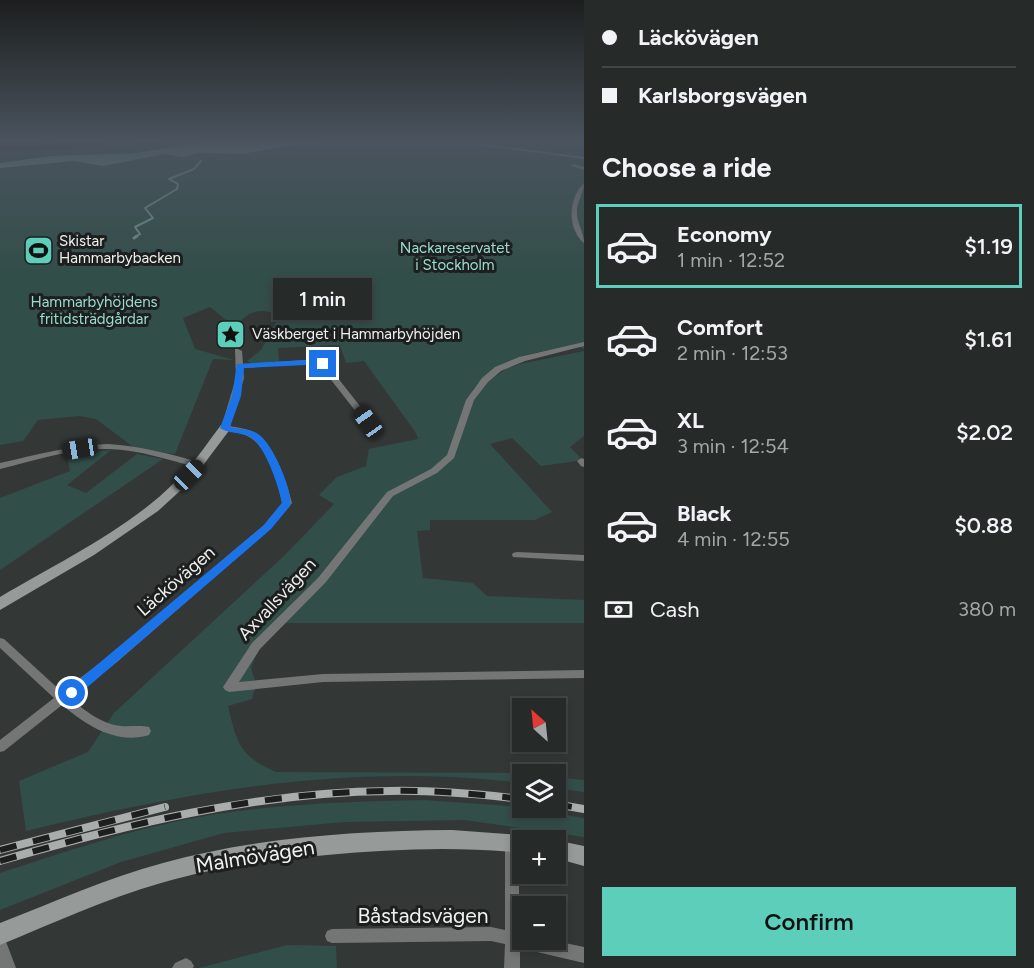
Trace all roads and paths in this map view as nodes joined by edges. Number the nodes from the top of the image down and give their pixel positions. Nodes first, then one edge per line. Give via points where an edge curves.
1 (584, 185) edge
2 (584, 241) edge
3 (584, 344) edge
4 (238, 351) dead end
5 (240, 366) junction
6 (225, 428) junction
7 (372, 435) dead end
8 (199, 465) junction
9 (0, 466) edge
10 (517, 555) dead end
11 (584, 558) edge
12 (0, 604) edge
13 (0, 642) edge
14 (584, 674) edge
15 (64, 700) junction
16 (145, 731) dead end
17 (0, 747) edge
18 (512, 843) edge
19 (566, 852) edge
20 (584, 856) edge
21 (0, 934) edge
22 (332, 936) dead end
23 (512, 939) edge
24 (0, 944) edge
25 (513, 950) edge
26 (562, 950) edge
27 (584, 955) edge
28 (8, 968) edge
29 (512, 968) edge

1 - 2 street via 573,204 576,230
3 - 14 street, Axvallsvägen via 522,359 498,369 485,381 470,400 452,456 434,471 390,494 322,580 256,646 229,687 323,678
4 - 5 street
5 - 6 street via 236,396
5 - 7 street via 323,364 355,403
6 - 8 street
6 - 15 street, Läckövägen via 254,435 262,443 284,485 287,503 267,527
8 - 9 street via 113,447 94,447
8 - 12 street via 172,492 106,539
10 - 11 street
13 - 15 street
15 - 16 street via 102,727 120,732
15 - 17 street, Läckövägen
18 - 21 street, Malmövägen via 411,840 224,857 110,890
19 - 20 street
22 - 23 street, Båstadsvägen via 491,934
24 - 28 street
25 - 29 street
26 - 27 street, Båstadsvägen

